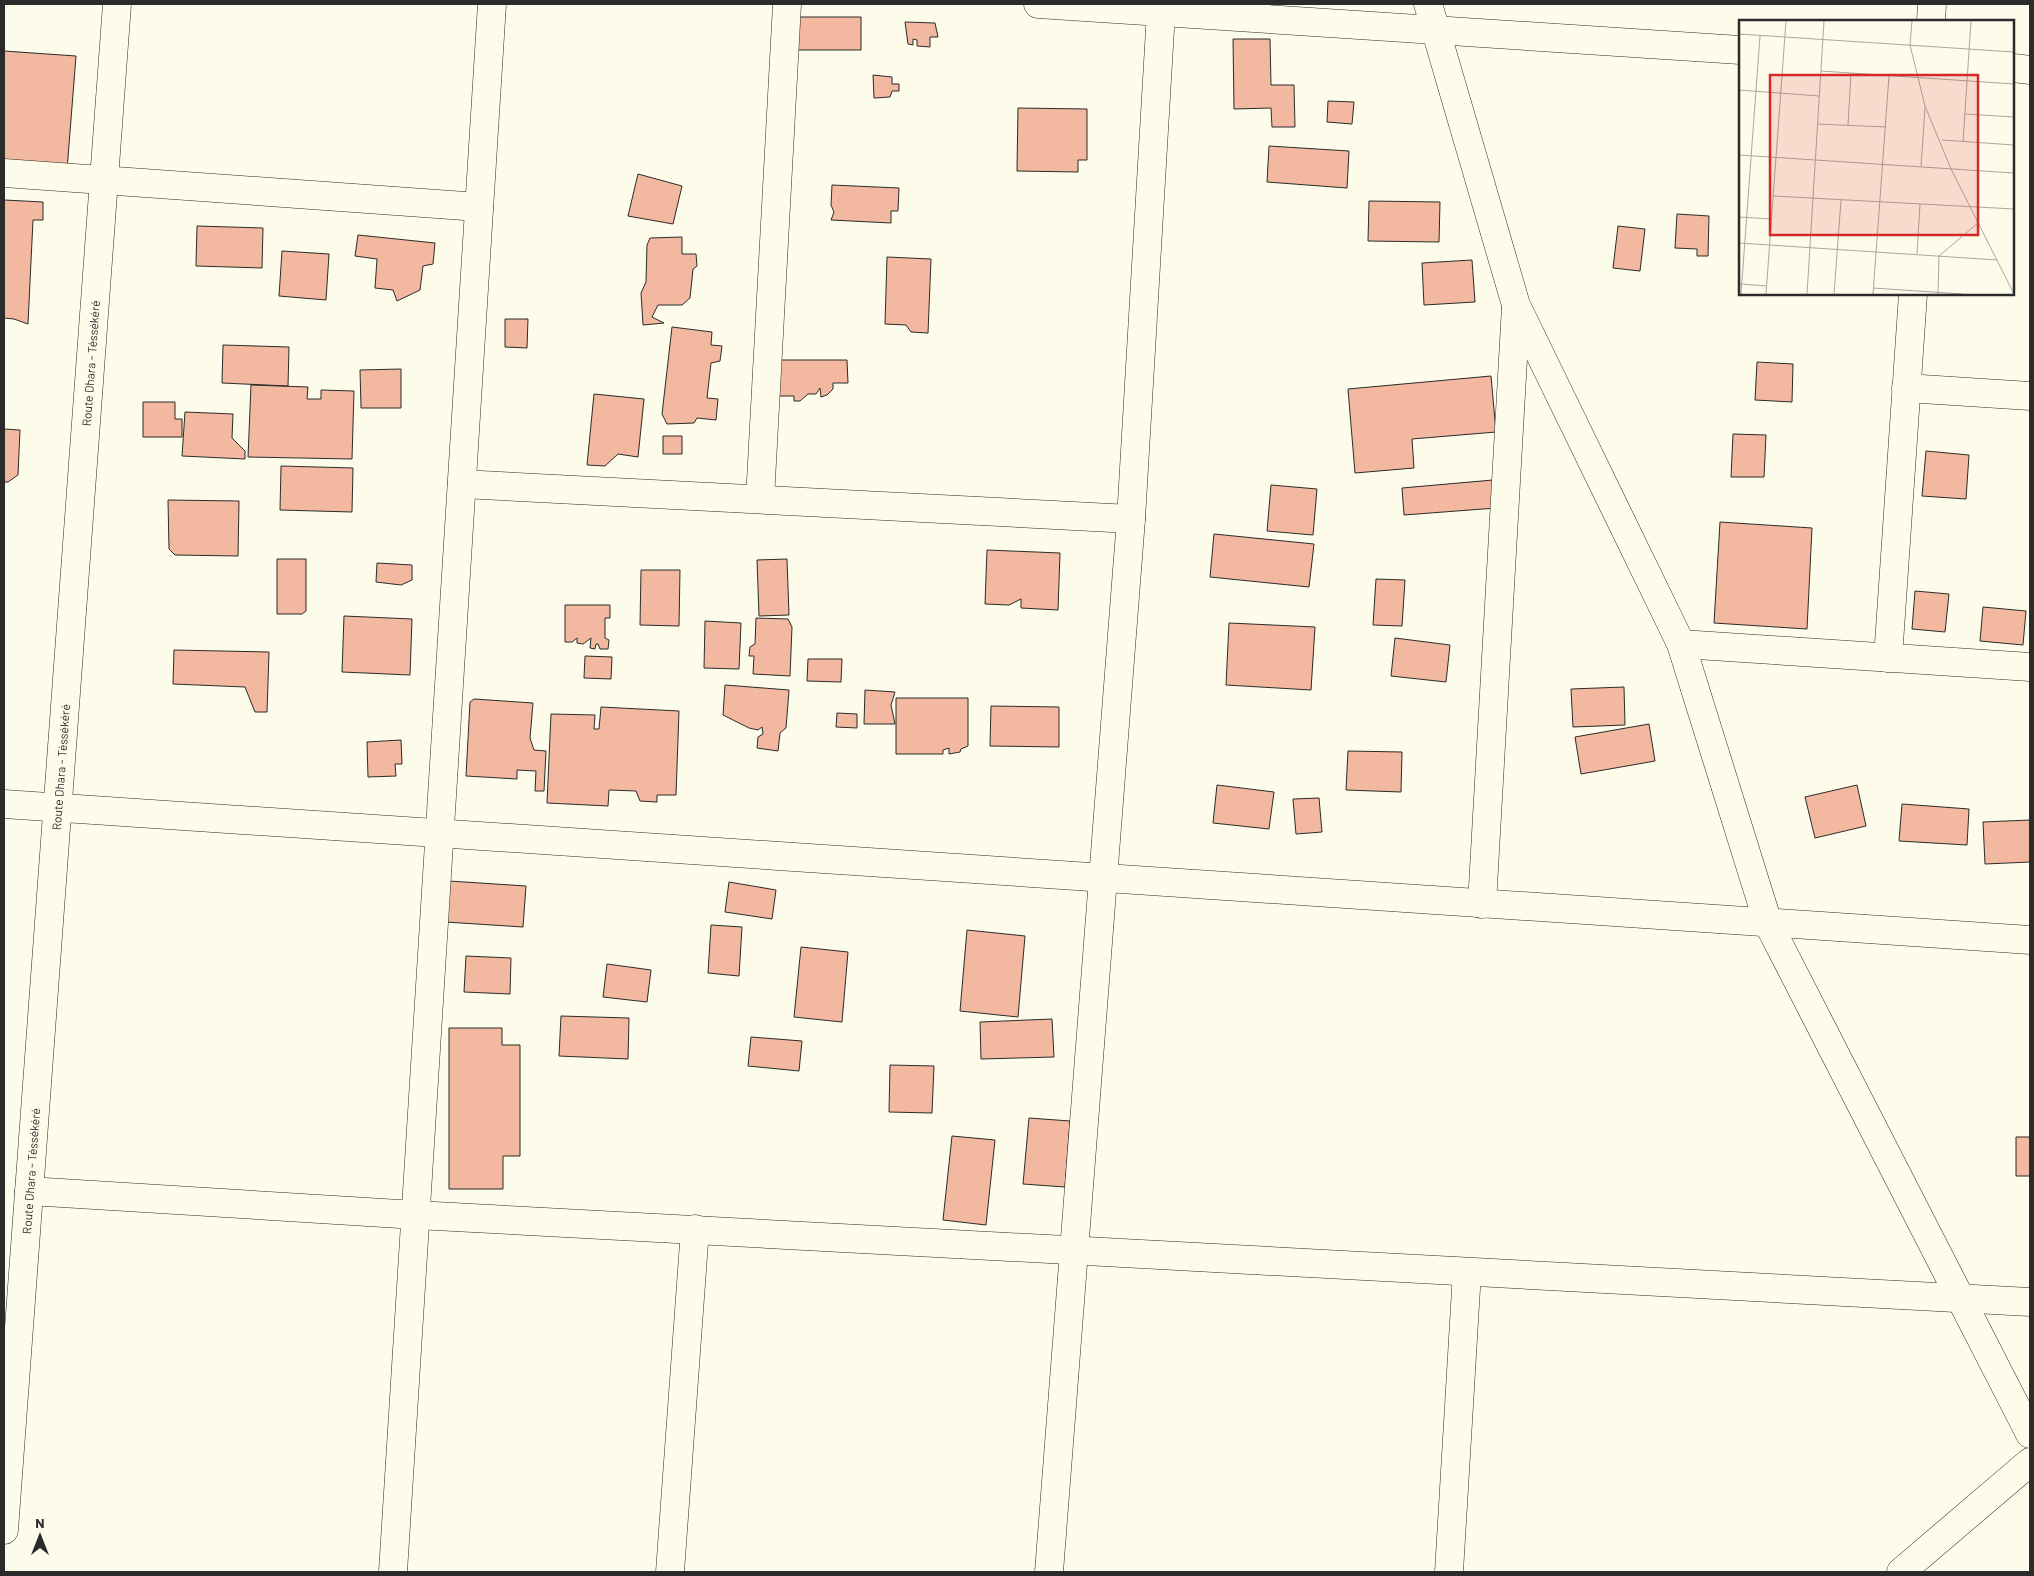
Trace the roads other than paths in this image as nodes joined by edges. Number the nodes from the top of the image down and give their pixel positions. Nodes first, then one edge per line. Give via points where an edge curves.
1 (117, 4) edge
2 (492, 4) edge
3 (787, 4) edge
4 (1038, 4) edge
5 (1428, 4) edge
6 (1932, 4) edge
7 (1161, 12) junction
8 (1931, 20) edge
9 (1436, 30) junction
10 (1739, 50) edge
11 (2014, 68) edge
12 (2030, 70) edge
13 (4, 173) edge
14 (104, 180) junction
15 (479, 207) junction
16 (1913, 295) edge
17 (1516, 305) junction
18 (1906, 388) junction
19 (2030, 396) edge
20 (462, 484) junction
21 (760, 499) junction
22 (1131, 519) junction
23 (1681, 644) junction
24 (1888, 658) junction
25 (2030, 667) edge
26 (4, 804) edge
27 (58, 808) junction
28 (440, 834) junction
29 (1103, 878) junction
30 (1482, 904) junction
31 (1768, 923) junction
32 (2030, 940) edge
33 (29, 1191) junction
34 (416, 1215) junction
35 (695, 1229) junction
36 (1074, 1250) junction
37 (1467, 1272) junction
38 (1962, 1299) junction
39 (2030, 1302) edge
40 (8, 1419) edge
41 (2030, 1434) edge
42 (2030, 1462) edge
43 (4, 1530) edge
44 (393, 1572) edge
45 (670, 1572) edge
46 (1049, 1572) edge
47 (1449, 1572) edge
48 (1901, 1572) edge

1 - 14 street, Route Dhara - Téssékéré
2 - 15 street
3 - 21 street
4 - 7 street
5 - 9 street
6 - 8 street
7 - 9 street
7 - 22 street
9 - 10 street
9 - 17 street
11 - 12 street
13 - 14 street
14 - 15 street
14 - 27 street, Route Dhara - Téssékéré
15 - 20 street
16 - 18 street
17 - 23 street
17 - 30 street
18 - 19 street
18 - 24 street
20 - 21 street
20 - 28 street
21 - 22 street
22 - 29 street
23 - 24 street
23 - 31 street
24 - 25 street
26 - 27 street
27 - 28 street
27 - 33 street, Route Dhara - Téssékéré
28 - 29 street
28 - 34 street
29 - 30 street
29 - 36 street
30 - 31 street
31 - 32 street
31 - 38 street
33 - 34 street
33 - 40 street, Route Dhara - Téssékéré
34 - 35 street
34 - 44 street
35 - 36 street
35 - 45 street
36 - 37 street
36 - 46 street
37 - 38 street
37 - 47 street
38 - 39 street
38 - 41 street
40 - 43 street, Route Dhara - Téssékéré
42 - 48 street

